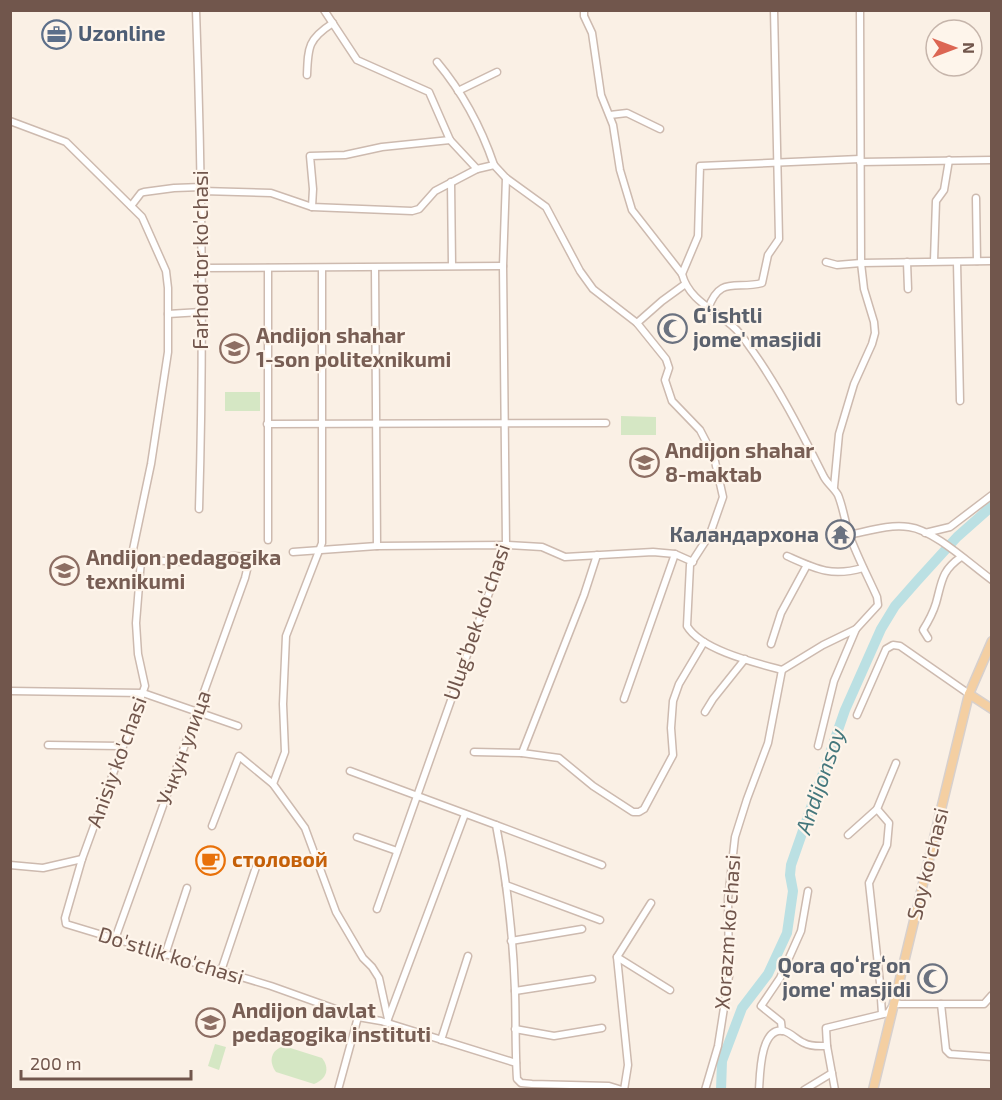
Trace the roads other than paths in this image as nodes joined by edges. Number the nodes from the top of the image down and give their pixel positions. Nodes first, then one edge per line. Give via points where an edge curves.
1 (196, 10) edge
2 (324, 10) edge
3 (584, 10) edge
4 (774, 10) edge
5 (860, 10) edge
6 (333, 23) junction
7 (437, 62) dead end
8 (497, 72) dead end
9 (307, 75) dead end
10 (458, 91) junction
11 (610, 115) junction
12 (10, 121) edge
13 (660, 129) dead end
14 (450, 140) junction
15 (860, 160) junction
16 (950, 160) junction
17 (992, 160) edge
18 (777, 162) junction
19 (494, 165) junction
20 (477, 169) junction
21 (507, 178) junction
22 (451, 182) junction
23 (202, 189) junction
24 (976, 198) dead end
25 (131, 206) junction
26 (312, 207) junction
27 (934, 261) junction
28 (977, 261) junction
29 (992, 261) edge
30 (826, 262) dead end
31 (907, 262) junction
32 (957, 262) junction
33 (861, 263) junction
34 (452, 265) junction
35 (503, 266) junction
36 (202, 268) junction
37 (268, 268) junction
38 (322, 268) junction
39 (375, 268) junction
40 (681, 274) junction
41 (684, 285) junction
42 (908, 289) dead end
43 (708, 309) junction
44 (201, 312) junction
45 (168, 314) junction
46 (637, 323) junction
47 (960, 401) dead end
48 (606, 423) dead end
49 (267, 424) junction
50 (322, 424) junction
51 (377, 424) junction
52 (504, 424) junction
53 (834, 487) junction
54 (992, 495) edge
55 (199, 509) dead end
56 (925, 533) junction
57 (849, 534) junction
58 (268, 540) dead end
59 (506, 545) junction
60 (377, 546) junction
61 (317, 551) junction
62 (293, 552) dead end
63 (675, 554) junction
64 (597, 555) junction
65 (959, 555) junction
66 (584, 556) junction
67 (787, 556) dead end
68 (250, 557) junction
69 (261, 558) dead end
70 (141, 560) junction
71 (693, 562) junction
72 (807, 565) junction
73 (863, 568) junction
74 (591, 572) junction
75 (992, 580) edge
76 (856, 629) junction
77 (928, 638) dead end
78 (704, 642) junction
79 (771, 644) dead end
80 (991, 644) edge
81 (745, 659) junction
82 (782, 670) junction
83 (10, 691) edge
84 (143, 693) junction
85 (969, 694) junction
86 (624, 699) dead end
87 (992, 709) edge
88 (196, 712) junction
89 (705, 712) dead end
90 (857, 715) dead end
91 (238, 726) dead end
92 (48, 745) dead end
93 (122, 746) junction
94 (818, 746) dead end
95 (474, 752) dead end
96 (522, 753) junction
97 (896, 763) dead end
98 (350, 771) dead end
99 (273, 784) junction
100 (416, 795) junction
101 (877, 809) junction
102 (465, 814) junction
103 (496, 825) junction
104 (212, 826) dead end
105 (848, 834) dead end
106 (357, 837) dead end
107 (397, 851) junction
108 (82, 859) junction
109 (602, 865) dead end
110 (10, 866) edge
111 (256, 867) dead end
112 (506, 885) junction
113 (187, 888) dead end
114 (808, 891) dead end
115 (651, 903) dead end
116 (377, 909) dead end
117 (600, 920) dead end
118 (66, 924) joint
119 (582, 929) dead end
120 (115, 939) junction
121 (512, 941) junction
122 (165, 955) junction
123 (468, 956) dead end
124 (617, 957) junction
125 (220, 971) junction
126 (592, 979) dead end
127 (670, 990) dead end
128 (515, 991) junction
129 (992, 995) edge
130 (894, 1004) junction
131 (941, 1004) junction
132 (882, 1014) junction
133 (358, 1017) junction
134 (387, 1021) junction
135 (602, 1028) dead end
136 (515, 1029) junction
137 (782, 1030) junction
138 (441, 1040) junction
139 (827, 1046) junction
140 (992, 1058) edge
141 (516, 1063) junction
142 (832, 1073) junction
143 (338, 1089) edge
144 (623, 1089) edge
145 (705, 1089) edge
146 (759, 1089) edge
147 (804, 1089) edge
148 (835, 1089) edge
149 (873, 1089) edge

1 - 23 street, Farhod tor ko'chasi
2 - 6 street
3 - 11 street via 592,33 601,95
4 - 18 street
5 - 15 street
6 - 9 street via 313,38
6 - 14 street via 357,60 429,92
7 - 10 street
8 - 10 street
10 - 19 street via 477,121
11 - 13 street via 635,115
11 - 40 street via 632,210
12 - 25 street via 66,142
14 - 20 street
14 - 26 street via 310,156
15 - 16 street
15 - 18 street
15 - 33 street
16 - 17 street
16 - 27 street via 944,190 936,201
18 - 40 street via 699,166 699,236
18 - 43 street via 779,239 768,255 762,283 719,289
19 - 20 street
19 - 21 street
20 - 22 street
21 - 35 street, Ulugʻbek koʻchasi
21 - 46 street via 546,207 593,289
22 - 26 street via 412,211
22 - 34 street
23 - 25 street via 144,192
23 - 26 street via 271,193
23 - 36 street, Farhod tor ko'chasi
24 - 28 street
25 - 45 street via 142,217 166,271
27 - 31 street
27 - 32 street
28 - 29 street
28 - 32 street
30 - 33 street
31 - 33 street
31 - 42 street
32 - 47 street
33 - 53 street via 875,333 839,434
34 - 35 street
34 - 39 street
35 - 52 street, Ulugʻbek koʻchasi
36 - 37 street
36 - 44 street, Farhod tor ko'chasi
37 - 38 street
37 - 49 street
38 - 39 street
38 - 50 street
39 - 51 street
40 - 41 street
41 - 43 street
41 - 46 street
43 - 53 street via 740,333 802,431 826,481
44 - 45 street
44 - 55 street, Farhod tor ko'chasi
45 - 70 street via 164,387 131,557 133,561
46 - 71 street via 666,359 669,368 665,380 672,402 700,430 714,457 723,497 710,534
48 - 52 street
49 - 50 street
49 - 58 street
50 - 51 street
50 - 61 street via 322,543
51 - 52 street
51 - 60 street
52 - 59 street, Ulugʻbek koʻchasi
53 - 57 street
54 - 56 street via 950,527
56 - 57 street via 912,527 892,526
56 - 65 street
57 - 73 street
59 - 60 street
59 - 66 street via 542,547 566,557
59 - 100 street, Ulugʻbek koʻchasi
60 - 61 street
61 - 62 street
61 - 99 street via 286,636 285,752
63 - 64 street
63 - 71 street
63 - 86 street
64 - 66 street
64 - 74 street
65 - 75 street
65 - 77 street via 944,574 936,606 923,630
66 - 74 street
67 - 72 street
68 - 69 street
68 - 70 street via 184,562
68 - 88 street, Учкун улица via 246,578
70 - 84 street, Anisiy ko'chasi via 136,622
71 - 78 street via 686,622 690,632
72 - 73 street via 838,573
72 - 79 street via 781,613
73 - 76 street via 878,605
74 - 96 street
76 - 82 street
76 - 94 street via 834,681
78 - 81 street
78 - 96 street via 679,684 673,701 673,755 644,809 633,812 559,758
80 - 85 main road, Soy ko'chasi
81 - 82 street
81 - 89 street
82 - 145 street, Xorazm koʻchasi via 768,743 735,837 728,899 728,985 718,1046
83 - 84 street
84 - 88 street
84 - 93 street, Anisiy ko'chasi
85 - 87 main road
85 - 90 street via 900,646 892,645 886,649
85 - 130 main road, Soy ko'chasi
88 - 91 street
88 - 120 street, Учкун улица
92 - 93 street
93 - 108 street, Anisiy ko'chasi
95 - 96 street
97 - 101 street
98 - 100 street
99 - 104 street via 239,756
99 - 134 street via 305,828 336,912 379,978
100 - 102 street
100 - 107 street, Ulugʻbek koʻchasi
101 - 105 street
101 - 132 street via 889,823 887,845 869,883
102 - 103 street
102 - 134 street
103 - 109 street
103 - 112 street
106 - 107 street
107 - 116 street, Ulugʻbek koʻchasi
108 - 110 street via 43,868
108 - 118 street, Anisiy ko'chasi
111 - 125 street
112 - 117 street
112 - 121 street
113 - 122 street
114 - 137 street via 801,931 780,978 761,1006 781,1022
115 - 124 street
118 - 120 street, Do'stlik ko'chasi
119 - 121 street
120 - 122 street, Do'stlik ko'chasi
121 - 128 street
122 - 125 street, Do'stlik ko'chasi
123 - 138 street
124 - 127 street
124 - 144 street via 628,1065
125 - 133 street, Do'stlik ko'chasi
126 - 128 street
128 - 136 street
129 - 131 street via 984,1004
130 - 131 street
130 - 132 street via 888,1013
130 - 149 main road, Soy ko'chasi
131 - 140 street via 946,1050 950,1054
132 - 139 street via 826,1028
133 - 134 street, Do'stlik ko'chasi
133 - 143 street
134 - 138 street, Do'stlik ko'chasi
135 - 136 street via 554,1036
136 - 141 street
137 - 139 street via 804,1043
137 - 146 street via 766,1041
138 - 141 street, Do'stlik ko'chasi
139 - 142 street
141 - 144 street via 521,1083
142 - 147 street
142 - 148 street

